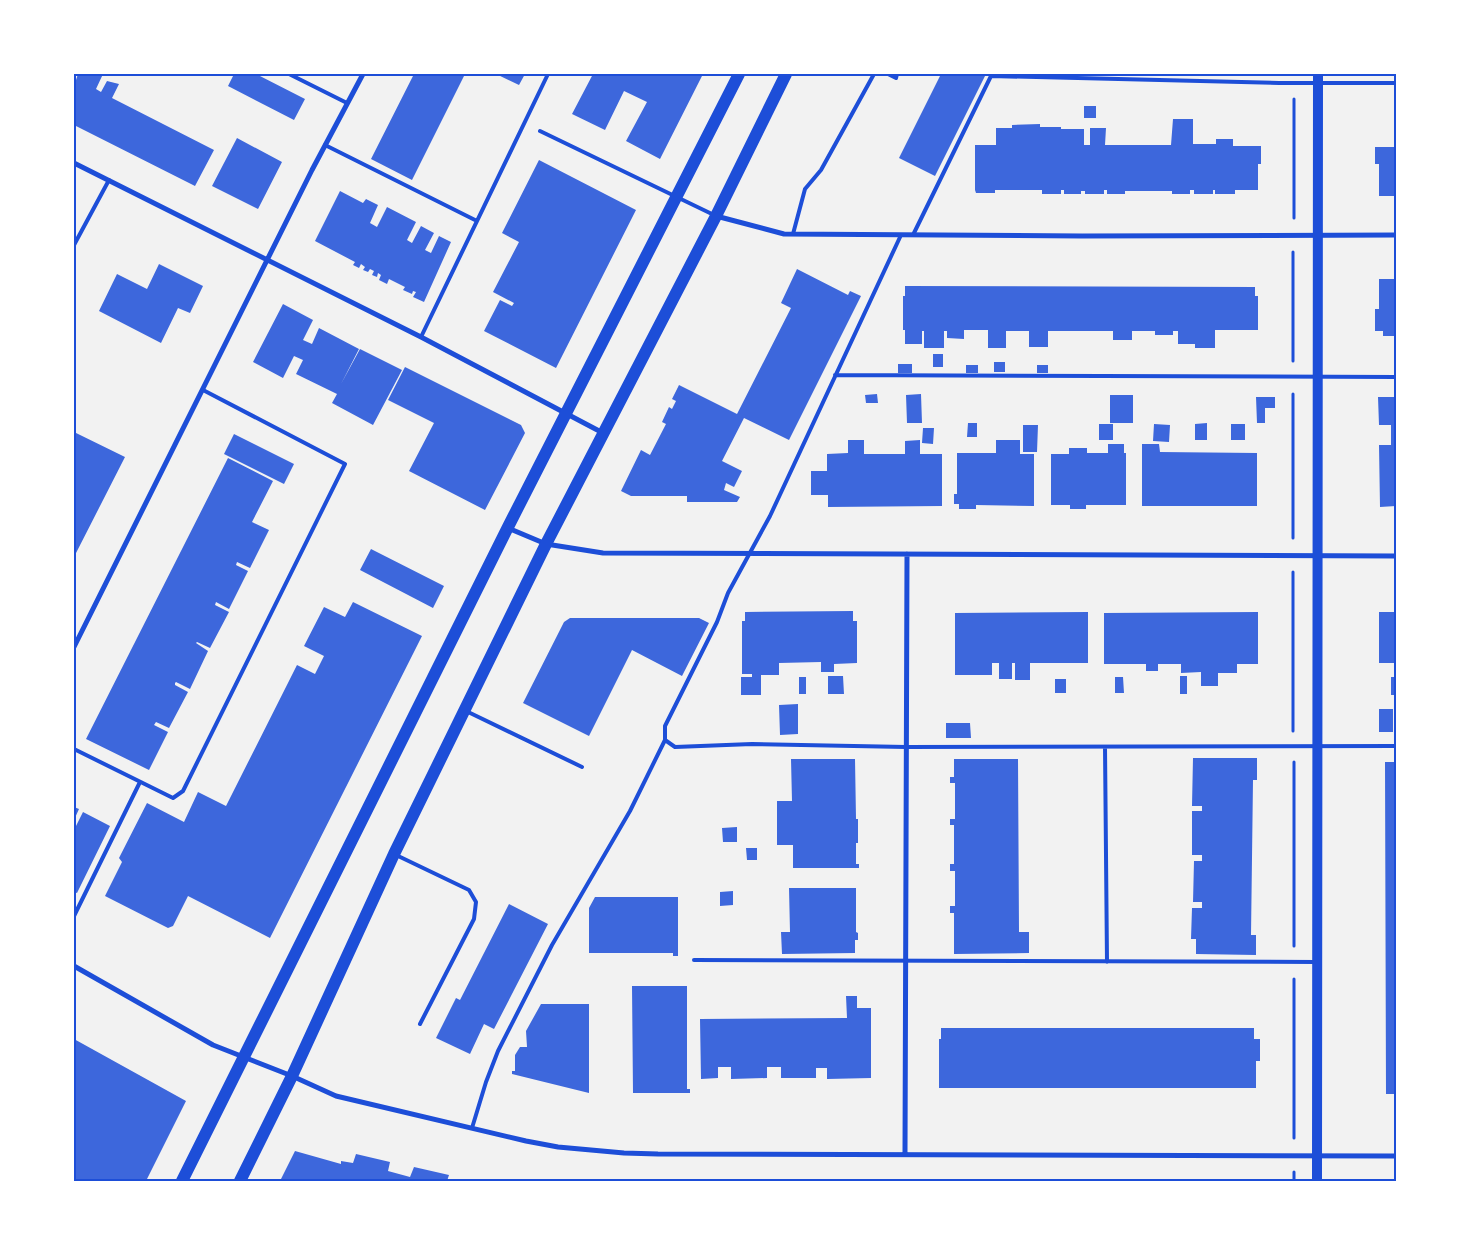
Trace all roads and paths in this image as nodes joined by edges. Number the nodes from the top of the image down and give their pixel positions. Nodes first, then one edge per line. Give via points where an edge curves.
1 (289, 74) edge
2 (363, 74) edge
3 (548, 74) edge
4 (739, 74) edge
5 (786, 74) edge
6 (874, 74) edge
7 (888, 74) edge
8 (897, 74) edge
9 (992, 75) edge
10 (1318, 78) edge
11 (1294, 83) junction
12 (1396, 83) edge
13 (347, 103) junction
14 (540, 130) dead end
15 (325, 145) junction
16 (74, 162) edge
17 (109, 180) junction
18 (1294, 184) dead end
19 (678, 197) junction
20 (716, 216) junction
21 (477, 222) junction
22 (792, 234) junction
23 (1318, 234) junction
24 (901, 235) junction
25 (913, 235) junction
26 (1396, 235) edge
27 (74, 245) edge
28 (267, 260) junction
29 (421, 337) junction
30 (835, 375) junction
31 (1318, 377) junction
32 (1396, 377) edge
33 (203, 390) junction
34 (566, 413) junction
35 (603, 433) junction
36 (508, 528) junction
37 (546, 544) junction
38 (749, 554) junction
39 (907, 554) junction
40 (1318, 556) junction
41 (1396, 556) edge
42 (1294, 604) dead end
43 (74, 647) edge
44 (464, 710) junction
45 (665, 740) junction
46 (1396, 746) edge
47 (906, 747) junction
48 (1105, 747) junction
49 (74, 748) edge
50 (1294, 748) junction
51 (1318, 748) junction
52 (582, 767) dead end
53 (140, 782) junction
54 (394, 854) junction
55 (74, 916) edge
56 (694, 960) dead end
57 (906, 961) junction
58 (1107, 962) junction
59 (1294, 962) junction
60 (1318, 962) junction
61 (74, 966) edge
62 (420, 1024) dead end
63 (245, 1057) junction
64 (292, 1076) junction
65 (1294, 1096) dead end
66 (472, 1128) junction
67 (904, 1154) junction
68 (1317, 1156) junction
69 (1396, 1156) edge
70 (182, 1181) edge
71 (240, 1181) edge
72 (1317, 1181) edge

1 - 13 lane
2 - 13 street
3 - 21 lane
4 - 19 main road
5 - 20 main road
6 - 22 lane via 821,170 805,189
7 - 8 lane via 896,78
9 - 11 lane
9 - 25 lane
10 - 11 lane
10 - 12 lane
10 - 23 main road
11 - 18 path
13 - 15 street
14 - 19 lane
15 - 21 lane
15 - 28 street
16 - 17 street
17 - 27 lane
17 - 28 street
19 - 20 lane
19 - 34 main road
20 - 22 street
20 - 35 main road
21 - 29 lane
22 - 24 street
23 - 25 street
23 - 26 street
23 - 31 main road
24 - 25 street
24 - 30 lane
28 - 29 street
28 - 33 street
29 - 34 street
30 - 31 lane
30 - 38 lane
31 - 32 lane
31 - 40 main road
33 - 43 street
33 - 53 lane via 345,464 183,792 173,798
34 - 35 street
34 - 36 main road
35 - 37 main road
36 - 37 street
36 - 63 main road
37 - 38 street via 603,553
37 - 44 main road
38 - 39 street
38 - 45 lane via 665,726
39 - 40 street
39 - 47 street
40 - 41 street
40 - 51 main road
42 - 50 path
44 - 52 lane
44 - 54 main road
45 - 47 lane via 676,748 752,744
45 - 66 lane via 630,811 552,945 498,1051
46 - 51 lane
47 - 48 lane
47 - 57 street
48 - 50 lane
48 - 58 lane
49 - 53 lane
50 - 51 lane
50 - 59 path
51 - 60 main road
53 - 55 lane
54 - 62 lane via 469,890 476,902 474,920
54 - 64 main road
56 - 57 lane
57 - 58 lane
57 - 67 street
58 - 59 lane
59 - 60 lane
59 - 65 path
60 - 68 main road
61 - 63 street via 213,1045
63 - 64 street
63 - 70 main road
64 - 66 street via 336,1096
64 - 71 main road
66 - 67 street via 558,1147 624,1153
67 - 68 street
68 - 69 street
68 - 72 main road

